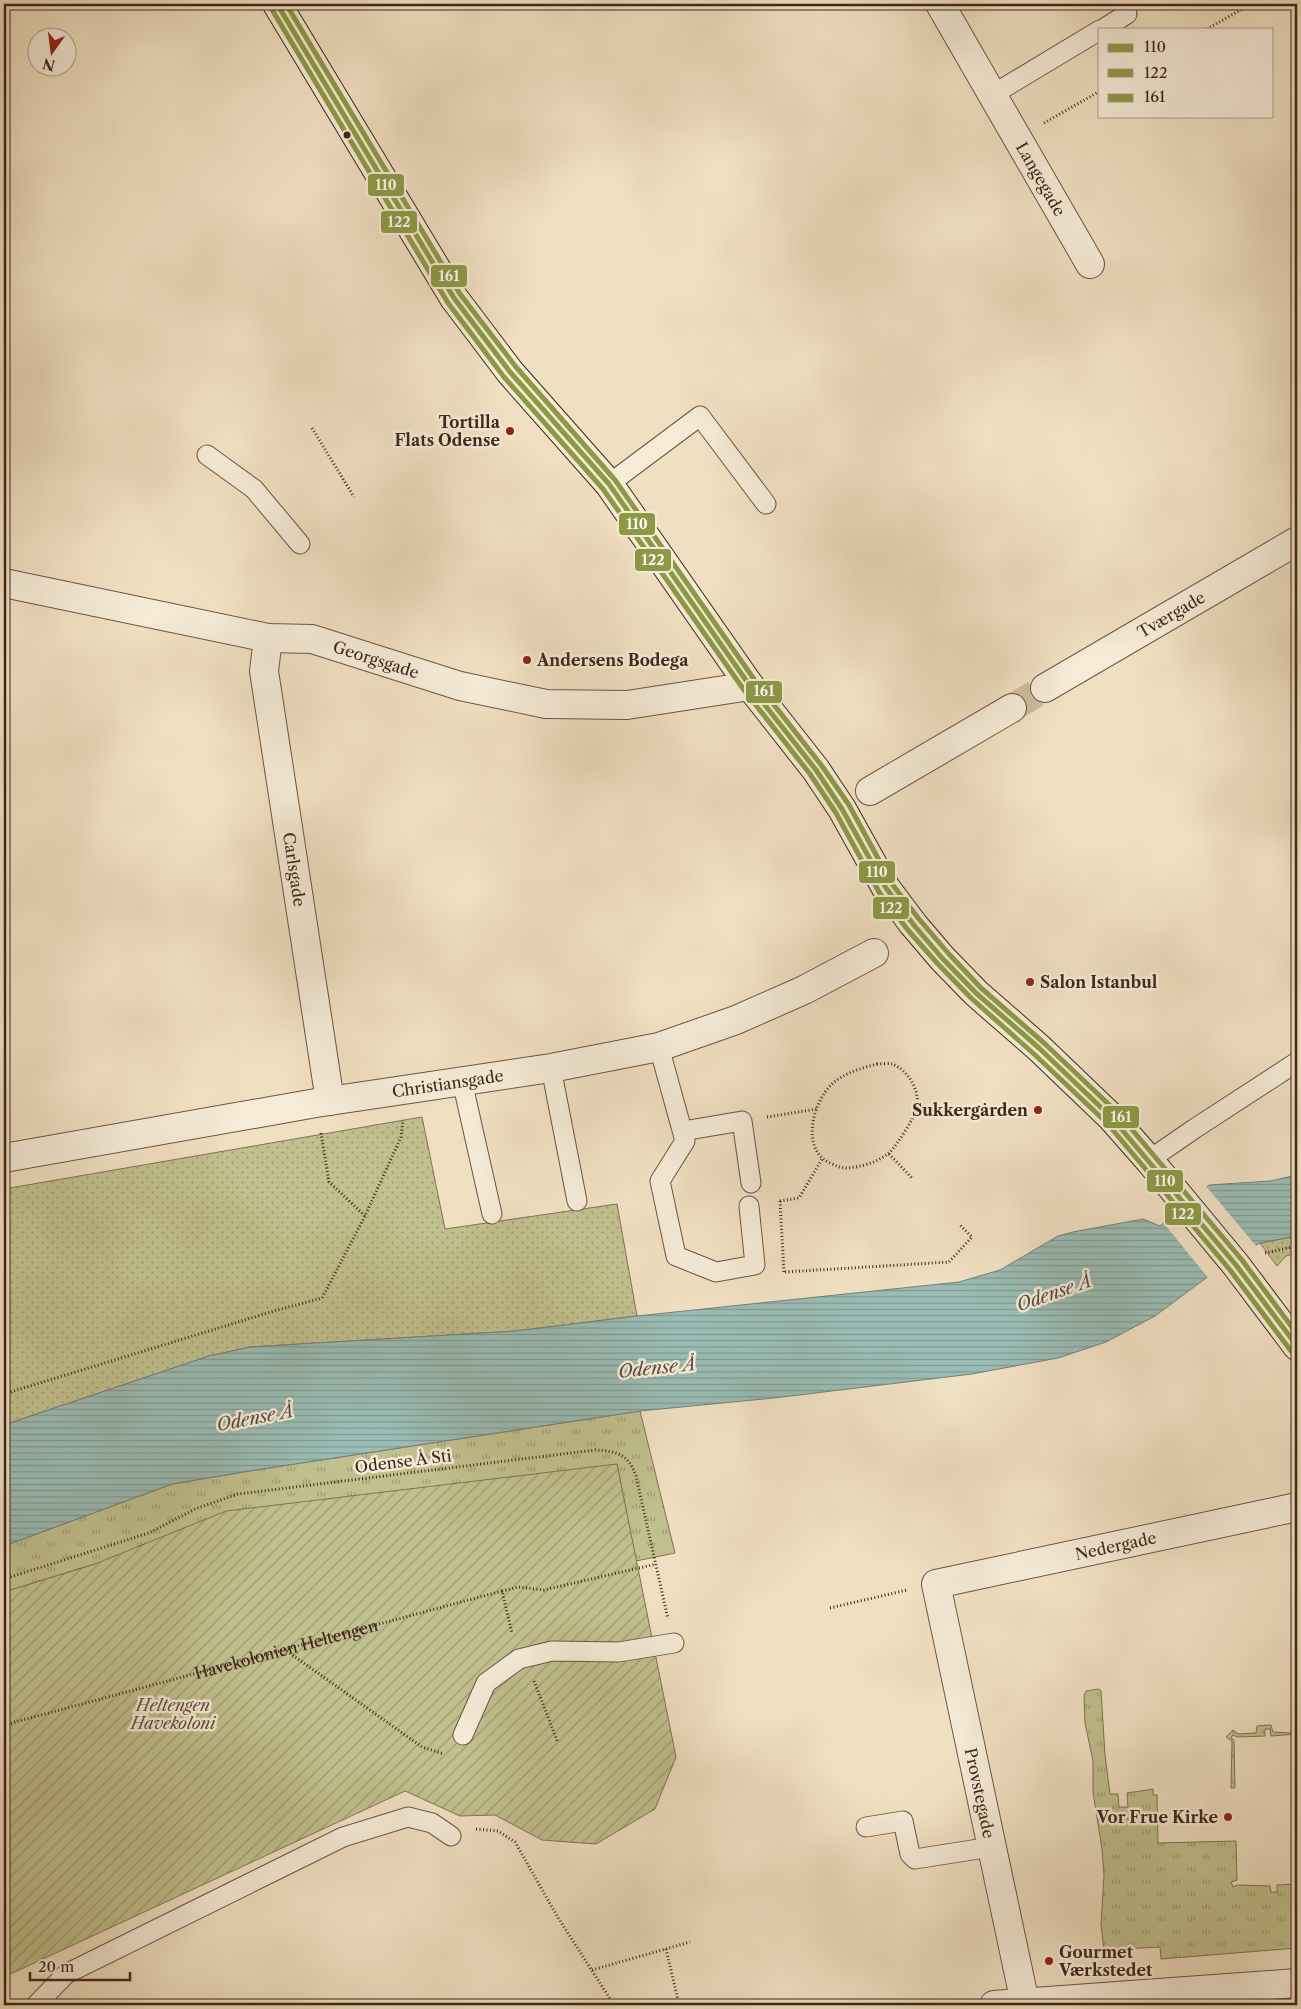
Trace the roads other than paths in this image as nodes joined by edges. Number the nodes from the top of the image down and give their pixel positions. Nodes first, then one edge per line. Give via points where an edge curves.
1 (277, 4) edge
2 (940, 4) edge
3 (1127, 14) dead end
4 (1104, 28) edge
5 (1098, 32) edge
6 (992, 95) junction
7 (1090, 264) dead end
8 (207, 454) dead end
9 (609, 484) junction
10 (766, 504) dead end
11 (1297, 541) edge
12 (300, 544) dead end
13 (4, 583) edge
14 (268, 638) junction
15 (1046, 688) tunnel mouth
16 (756, 694) junction
17 (1012, 708) tunnel mouth
18 (870, 791) dead end
19 (874, 953) dead end
20 (659, 1047) junction
21 (1297, 1062) edge
22 (551, 1068) junction
23 (462, 1081) junction
24 (323, 1102) junction
25 (683, 1131) junction
26 (4, 1158) edge
27 (1149, 1160) junction
28 (751, 1184) dead end
29 (577, 1201) dead end
30 (750, 1206) dead end
31 (492, 1214) dead end
32 (1297, 1346) edge
33 (1297, 1508) edge
34 (936, 1584) joint
35 (674, 1643) road end
36 (462, 1735) road end
37 (866, 1827) dead end
38 (451, 1836) road end
39 (991, 1847) junction
40 (1297, 1983) edge
41 (1025, 2003) junction
42 (36, 2005) edge
43 (994, 2005) edge

1 - 9 street via 454,298 510,372
2 - 6 street, Langegade
3 - 4 lane
5 - 6 lane
6 - 7 street, Langegade
8 - 12 lane via 254,489
9 - 10 lane via 700,416
9 - 16 street
11 - 15 street, Tværgade
13 - 14 street, Georgsgade
14 - 16 street, Georgsgade via 312,639 460,686 546,704 627,705
14 - 24 street, Carlsgade via 264,671
16 - 27 street via 816,770 886,888 936,952 1112,1118
17 - 18 street
19 - 20 street, Christiansgade via 804,990
20 - 22 street, Christiansgade
20 - 25 lane
21 - 27 lane
22 - 23 street, Christiansgade
22 - 29 lane
23 - 24 street, Christiansgade
23 - 31 lane
24 - 26 street, Christiansgade
25 - 28 lane via 742,1121
25 - 30 lane via 685,1141 660,1181 676,1256 716,1272 755,1265
27 - 32 street via 1236,1265
33 - 34 street, Nedergade
34 - 39 street, Provstegade
35 - 36 lane via 619,1652 552,1651 522,1658 486,1683
37 - 39 lane via 903,1822 910,1854 915,1859
38 - 42 lane via 432,1823 408,1817 343,1837 66,1974
39 - 41 street, Provstegade
40 - 41 street
41 - 43 street

